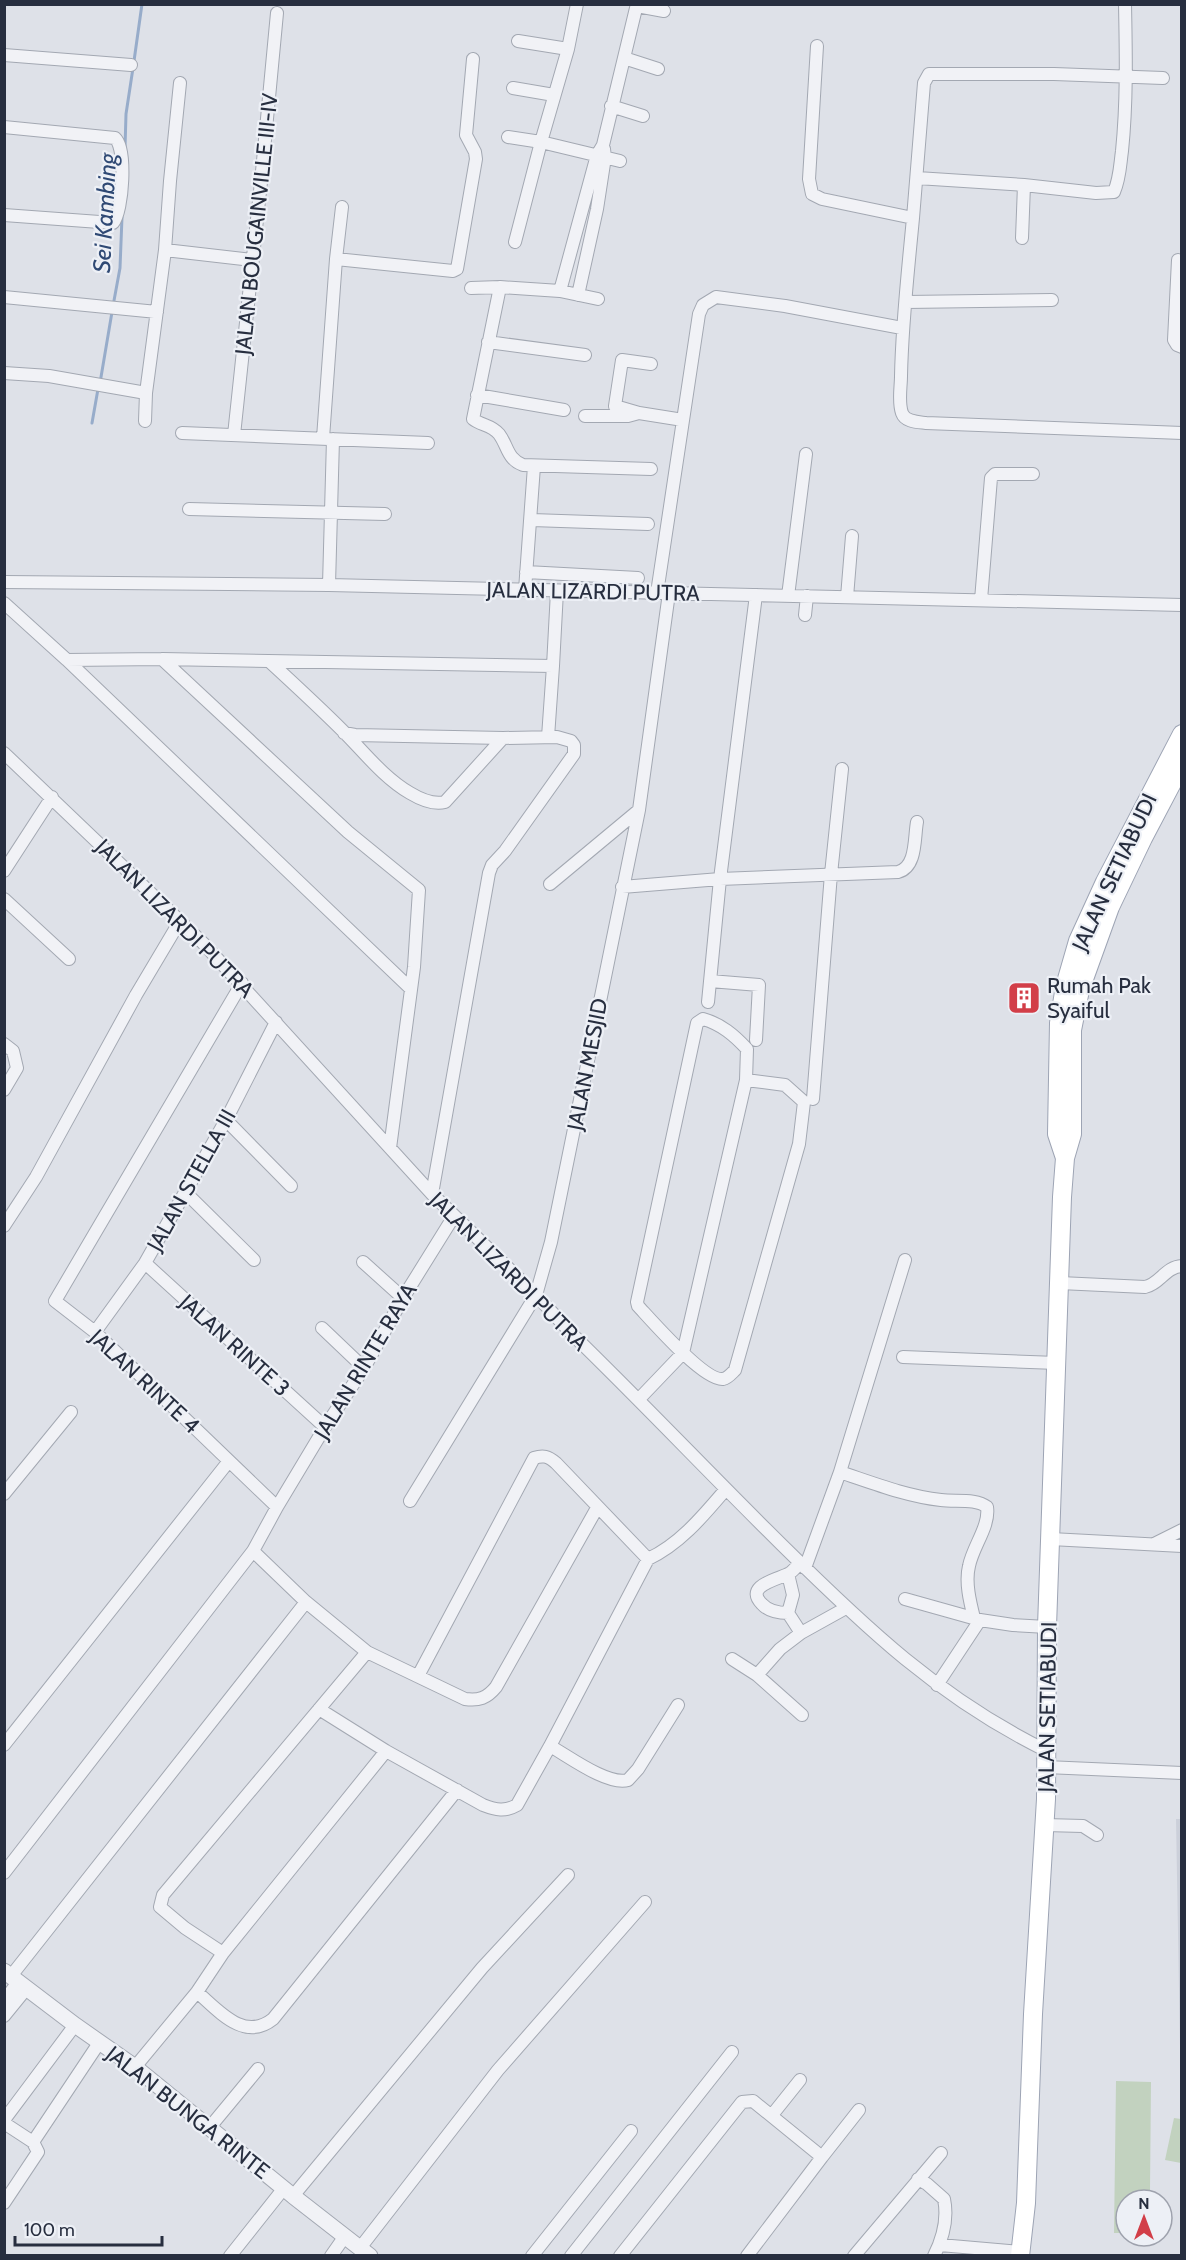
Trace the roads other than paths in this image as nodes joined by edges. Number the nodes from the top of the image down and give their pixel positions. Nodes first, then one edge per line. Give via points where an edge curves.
1 (578, 4) edge
2 (1125, 4) edge
3 (637, 5) edge
4 (664, 11) dead end
5 (277, 13) dead end
6 (518, 40) dead end
7 (817, 46) dead end
8 (568, 49) junction
9 (4, 55) edge
10 (473, 58) dead end
11 (624, 58) junction
12 (130, 65) dead end
13 (658, 69) dead end
14 (1127, 78) junction
15 (1163, 78) dead end
16 (180, 83) dead end
17 (513, 88) dead end
18 (554, 95) junction
19 (611, 106) junction
20 (643, 116) dead end
21 (4, 127) edge
22 (508, 137) dead end
23 (541, 142) junction
24 (602, 152) junction
25 (620, 161) dead end
26 (917, 178) junction
27 (1024, 184) junction
28 (342, 207) dead end
29 (4, 215) edge
30 (913, 218) junction
31 (1022, 238) dead end
32 (515, 242) dead end
33 (165, 250) junction
34 (336, 259) junction
35 (252, 260) junction
36 (1178, 260) dead end
37 (500, 287) junction
38 (471, 288) dead end
39 (560, 291) junction
40 (578, 295) junction
41 (1179, 296) edge
42 (4, 297) edge
43 (598, 299) dead end
44 (1052, 300) dead end
45 (906, 302) junction
46 (157, 312) junction
47 (902, 328) junction
48 (488, 342) junction
49 (1182, 347) edge
50 (585, 355) dead end
51 (651, 364) dead end
52 (4, 373) edge
53 (146, 393) junction
54 (477, 395) junction
55 (564, 410) dead end
56 (639, 412) junction
57 (585, 416) dead end
58 (683, 420) junction
59 (145, 422) dead end
60 (182, 433) dead end
61 (1182, 433) edge
62 (234, 435) junction
63 (328, 438) junction
64 (428, 442) dead end
65 (806, 454) dead end
66 (534, 466) junction
67 (651, 469) dead end
68 (1033, 474) dead end
69 (189, 509) dead end
70 (331, 513) junction
71 (385, 514) dead end
72 (532, 520) junction
73 (648, 524) dead end
74 (852, 536) dead end
75 (526, 572) junction
76 (638, 578) dead end
77 (4, 582) edge
78 (329, 585) junction
79 (525, 590) junction
80 (556, 591) junction
81 (663, 593) junction
82 (756, 595) junction
83 (788, 596) junction
84 (807, 596) junction
85 (847, 597) junction
86 (981, 600) junction
87 (4, 603) edge
88 (1182, 605) edge
89 (805, 615) dead end
90 (162, 659) junction
91 (67, 660) junction
92 (269, 661) junction
93 (553, 666) junction
94 (344, 733) junction
95 (1182, 734) edge
96 (548, 737) junction
97 (503, 738) junction
98 (4, 753) edge
99 (1182, 764) edge
100 (842, 769) dead end
101 (52, 796) junction
102 (639, 810) junction
103 (917, 822) dead end
104 (4, 871) edge
105 (831, 874) junction
106 (720, 879) junction
107 (550, 884) dead end
108 (622, 887) junction
109 (4, 898) edge
110 (180, 921) junction
111 (69, 959) dead end
112 (710, 981) junction
113 (242, 983) junction
114 (411, 989) junction
115 (708, 1002) dead end
116 (276, 1022) junction
117 (756, 1040) dead end
118 (4, 1044) edge
119 (746, 1080) junction
120 (4, 1090) edge
121 (813, 1099) dead end
122 (226, 1120) junction
123 (390, 1148) junction
124 (1065, 1158) junction
125 (291, 1186) dead end
126 (185, 1192) junction
127 (432, 1194) junction
128 (454, 1216) junction
129 (4, 1226) edge
130 (254, 1260) dead end
131 (905, 1260) dead end
132 (363, 1262) dead end
133 (145, 1263) junction
134 (1182, 1266) edge
135 (1060, 1283) junction
136 (536, 1295) junction
137 (403, 1298) junction
138 (322, 1328) dead end
139 (95, 1332) junction
140 (683, 1353) junction
141 (903, 1357) dead end
142 (1057, 1363) junction
143 (364, 1368) junction
144 (639, 1399) junction
145 (71, 1412) dead end
146 (325, 1427) junction
147 (229, 1461) junction
148 (840, 1472) junction
149 (726, 1489) junction
150 (4, 1494) edge
151 (410, 1501) dead end
152 (277, 1507) junction
153 (597, 1508) junction
154 (1182, 1530) edge
155 (1051, 1539) junction
156 (1152, 1545) junction
157 (1182, 1546) edge
158 (252, 1551) junction
159 (648, 1559) junction
160 (802, 1565) junction
161 (788, 1574) junction
162 (905, 1599) dead end
163 (306, 1602) junction
164 (846, 1608) junction
165 (788, 1613) junction
166 (977, 1619) junction
167 (1047, 1627) junction
168 (801, 1633) junction
169 (367, 1652) junction
170 (732, 1659) dead end
171 (757, 1675) junction
172 (418, 1676) junction
173 (937, 1685) junction
174 (678, 1705) dead end
175 (319, 1709) junction
176 (802, 1715) dead end
177 (4, 1745) edge
178 (550, 1746) junction
179 (386, 1751) junction
180 (1046, 1759) junction
181 (1182, 1773) edge
182 (457, 1790) junction
183 (1045, 1825) junction
184 (1097, 1835) dead end
185 (4, 1873) edge
186 (567, 1875) dead end
187 (645, 1902) dead end
188 (223, 1953) junction
189 (15, 1980) edge
190 (197, 1992) junction
191 (4, 2001) edge
192 (4, 2016) edge
193 (75, 2025) junction
194 (99, 2043) junction
195 (732, 2052) dead end
196 (135, 2067) junction
197 (258, 2069) dead end
198 (800, 2080) dead end
199 (859, 2110) dead end
200 (772, 2115) junction
201 (4, 2122) edge
202 (210, 2127) junction
203 (631, 2131) dead end
204 (33, 2142) junction
205 (941, 2153) dead end
206 (822, 2157) junction
207 (918, 2179) junction
208 (289, 2192) junction
209 (4, 2203) edge
210 (345, 2236) junction
211 (937, 2250) edge
212 (365, 2252) edge
213 (1020, 2254) edge
214 (230, 2256) edge
215 (331, 2256) edge
216 (532, 2256) edge
217 (571, 2256) edge
218 (620, 2256) edge
219 (747, 2256) edge
220 (854, 2256) edge

1 - 8 street
2 - 14 street
3 - 4 street
3 - 11 street
5 - 35 street, JALAN BOUGAINVILLE III-IV
6 - 8 street
7 - 30 street via 809,173 812,194
8 - 18 street
9 - 12 street
10 - 34 street via 466,135 476,159 457,269 453,272
11 - 13 street
11 - 19 street
14 - 15 street
14 - 26 street via 929,74 924,83
14 - 27 street via 1119,181 1114,192
16 - 33 street
17 - 18 street
18 - 23 street
19 - 20 street
19 - 24 street
21 - 29 street via 115,138 122,152 116,221 110,224
22 - 23 street
23 - 24 street
23 - 32 street
24 - 25 street
24 - 39 street
24 - 40 street via 597,209
26 - 27 street
26 - 30 street
27 - 31 street
28 - 34 street
30 - 45 street
33 - 35 street
33 - 46 street
34 - 63 street
35 - 62 street, JALAN BOUGAINVILLE III-IV
36 - 41 street
37 - 38 street
37 - 39 street
37 - 48 street
39 - 40 street
40 - 43 street
41 - 49 street via 1174,340
42 - 46 street
44 - 45 street
45 - 47 street
46 - 53 street
47 - 58 street, JALAN MESJID via 716,297 703,305 699,314
47 - 61 street via 902,412 911,421
48 - 50 street
48 - 54 street
51 - 56 street via 622,360 615,406
52 - 53 street via 49,376
53 - 59 street
54 - 55 street
54 - 66 street via 474,422 495,429 514,462
56 - 57 street via 628,416
56 - 58 street
58 - 81 street, JALAN MESJID
60 - 62 street
62 - 63 street
63 - 64 street
63 - 70 street
65 - 83 street
66 - 67 street
66 - 72 street
68 - 86 street via 995,474 991,478
69 - 70 street
70 - 71 street
70 - 78 street
72 - 73 street
72 - 75 street
74 - 85 street
75 - 76 street
75 - 79 street
77 - 78 street, JALAN LIZARDI PUTRA
78 - 79 street, JALAN LIZARDI PUTRA
79 - 80 street, JALAN LIZARDI PUTRA
80 - 81 street, JALAN LIZARDI PUTRA
80 - 93 street
81 - 82 street, JALAN LIZARDI PUTRA
81 - 102 street, JALAN MESJID
82 - 83 street, JALAN LIZARDI PUTRA
82 - 106 street
83 - 84 street, JALAN LIZARDI PUTRA
84 - 85 street, JALAN LIZARDI PUTRA
84 - 89 street
85 - 86 street, JALAN LIZARDI PUTRA
86 - 88 street, JALAN LIZARDI PUTRA
87 - 91 street
90 - 91 street
90 - 92 street
90 - 114 street via 348,832 419,890
91 - 114 street
92 - 93 street
92 - 94 street
93 - 96 street
94 - 97 street
94 - 97 street via 408,792 439,804 450,798
95 - 124 main road, JALAN SETIABUDI via 1105,882 1078,941 1065,986 1059,1023 1058,1134
96 - 97 street
96 - 127 street via 571,741 574,754 489,873
98 - 101 street, JALAN LIZARDI PUTRA
99 - 124 main road, JALAN SETIABUDI via 1110,908 1080,990 1072,1030 1072,1134
100 - 105 street
101 - 104 street
101 - 110 street, JALAN LIZARDI PUTRA
102 - 107 street
102 - 108 street, JALAN MESJID
103 - 105 street via 911,861 904,871
105 - 106 street
105 - 121 street
106 - 108 street
106 - 112 street
108 - 136 street, JALAN MESJID via 551,1242
109 - 111 street
110 - 113 street, JALAN LIZARDI PUTRA
110 - 129 street via 36,1177
112 - 115 street
112 - 117 street via 759,985
113 - 116 street, JALAN LIZARDI PUTRA
113 - 139 street, JALAN RINTE 4 via 55,1301
114 - 123 street
116 - 122 street, JALAN STELLA III
116 - 123 street, JALAN LIZARDI PUTRA
118 - 120 street via 13,1051 17,1068
119 - 140 street
119 - 140 street via 785,1085 804,1102 799,1144 735,1370 729,1377 716,1378
119 - 140 street via 747,1049 720,1026 704,1019 698,1021 637,1302
122 - 125 street
122 - 126 street, JALAN STELLA III
123 - 127 street, JALAN LIZARDI PUTRA
124 - 135 main road, JALAN SETIABUDI
126 - 130 street
126 - 133 street, JALAN STELLA III
127 - 128 street, JALAN LIZARDI PUTRA
128 - 136 street, JALAN LIZARDI PUTRA
128 - 137 street, JALAN RINTE RAYA
131 - 148 street
132 - 137 street
133 - 139 street, JALAN STELLA III
133 - 146 street, JALAN RINTE 3
134 - 135 street via 1169,1269 1144,1287
135 - 142 main road, JALAN SETIABUDI
136 - 144 street, JALAN LIZARDI PUTRA
136 - 151 street, JALAN MESJID
137 - 143 street, JALAN RINTE RAYA
138 - 143 street
139 - 147 street, JALAN RINTE 4
140 - 144 street
141 - 142 street
142 - 155 main road, JALAN SETIABUDI
143 - 146 street, JALAN RINTE RAYA
144 - 149 street, JALAN LIZARDI PUTRA
145 - 150 street
146 - 152 street, JALAN RINTE RAYA
147 - 152 street, JALAN RINTE 4
147 - 177 street
148 - 160 street
148 - 166 street via 915,1496 979,1502 987,1507 988,1516 968,1576
149 - 159 street via 693,1526 664,1551
149 - 160 street, JALAN LIZARDI PUTRA
152 - 158 street, JALAN RINTE RAYA
153 - 159 street
153 - 172 street via 490,1694 465,1699
153 - 172 street via 549,1457 534,1458
154 - 156 street
155 - 156 street
155 - 167 main road, JALAN SETIABUDI
156 - 157 street
158 - 163 street
158 - 185 street, JALAN RINTE RAYA
159 - 178 street
160 - 161 street
160 - 164 street, JALAN LIZARDI PUTRA
161 - 165 street via 794,1595
161 - 165 street via 764,1583 757,1593 762,1604
162 - 166 street
163 - 169 street
163 - 189 street
164 - 168 street
164 - 173 street, JALAN LIZARDI PUTRA
165 - 168 street
166 - 167 street
166 - 173 street
167 - 180 main road, JALAN SETIABUDI
168 - 171 street
169 - 172 street
169 - 175 street
170 - 171 street
171 - 176 street
173 - 180 street, JALAN LIZARDI PUTRA
174 - 178 street via 628,1780 616,1781 597,1773
175 - 179 street
175 - 188 street via 160,1902 175,1920
178 - 182 street via 517,1805 509,1809 495,1809
179 - 182 street
179 - 188 street
180 - 181 street
180 - 183 main road, JALAN SETIABUDI
182 - 190 street via 264,2026 247,2028 236,2023
183 - 184 street via 1083,1826
183 - 213 main road, JALAN SETIABUDI via 1038,1903 1026,2203
186 - 208 street
187 - 212 street via 498,2070
188 - 190 street
189 - 191 street
189 - 192 street
189 - 193 street, JALAN BUNGA RINTE
190 - 196 street
193 - 194 street, JALAN BUNGA RINTE
193 - 201 street
194 - 196 street, JALAN BUNGA RINTE
194 - 204 street
195 - 217 street
196 - 202 street, JALAN BUNGA RINTE
197 - 202 street
198 - 200 street
199 - 206 street
200 - 206 street
200 - 218 street via 753,2101 740,2104
201 - 204 street
202 - 208 street, JALAN BUNGA RINTE
203 - 216 street
204 - 209 street via 38,2152
205 - 207 street
206 - 219 street
207 - 211 street via 944,2199 946,2218
207 - 220 street
208 - 210 street, JALAN BUNGA RINTE
208 - 214 street
210 - 212 street, JALAN BUNGA RINTE
210 - 215 street
211 - 213 street

